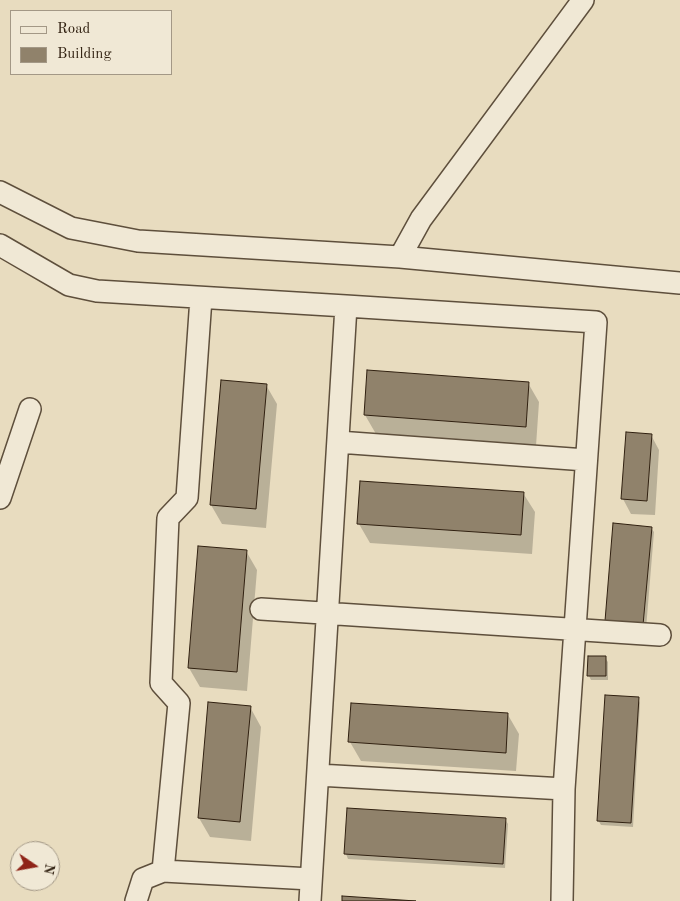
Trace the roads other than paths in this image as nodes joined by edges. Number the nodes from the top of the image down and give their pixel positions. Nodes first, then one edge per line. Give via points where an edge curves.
1 (583, 0) edge
2 (0, 192) edge
3 (0, 245) edge
4 (400, 257) junction
5 (680, 283) edge
6 (201, 298) junction
7 (346, 306) junction
8 (30, 408) dead end
9 (338, 442) junction
10 (586, 460) junction
11 (0, 498) edge
12 (261, 609) dead end
13 (327, 613) junction
14 (575, 629) junction
15 (660, 635) dead end
16 (318, 775) junction
17 (564, 789) junction
18 (163, 871) junction
19 (311, 879) junction
20 (136, 901) edge
21 (310, 901) edge
22 (562, 901) edge

1 - 4 street via 421,219
2 - 4 street via 71,228 138,241
3 - 6 street via 69,285 97,291
4 - 5 street
6 - 7 street
6 - 18 street via 186,498 168,518 161,683 179,703
7 - 9 street
7 - 10 street via 596,322
8 - 11 street
9 - 10 street
9 - 13 street
10 - 14 street
12 - 13 street
13 - 14 street
13 - 16 street
14 - 15 street
14 - 17 street
16 - 17 street
16 - 19 street
17 - 22 street
18 - 19 street
18 - 20 street via 144,879
19 - 21 street

